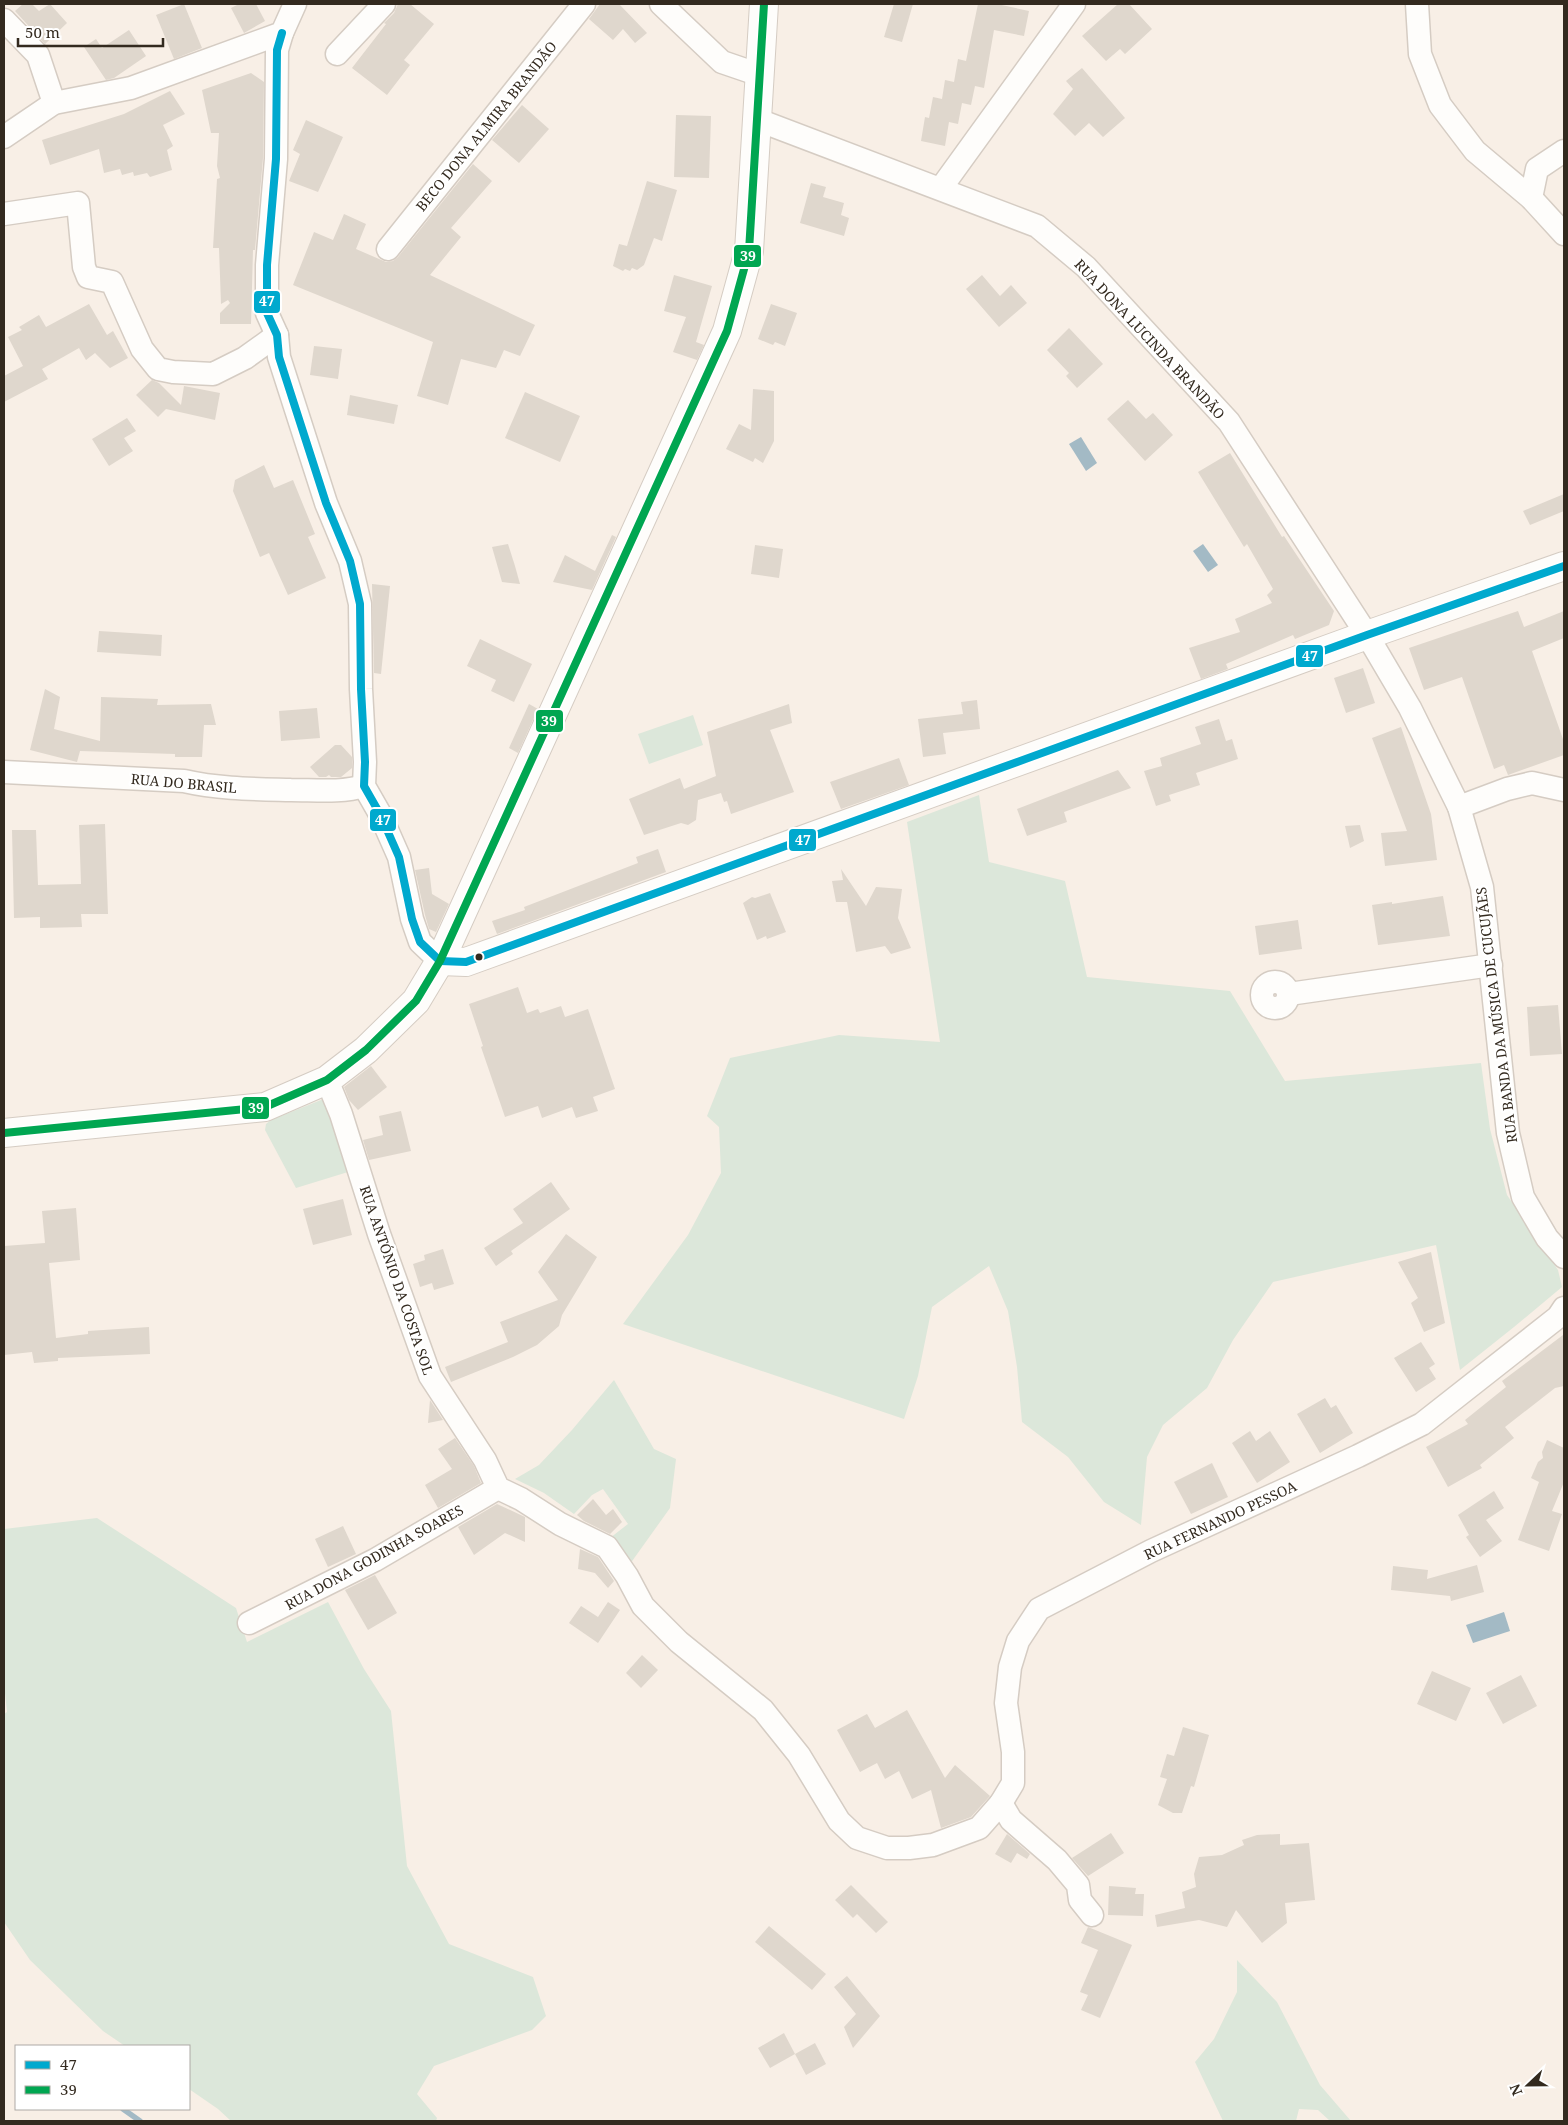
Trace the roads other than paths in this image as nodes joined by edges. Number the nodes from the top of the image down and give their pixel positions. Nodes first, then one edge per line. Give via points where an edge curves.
1 (294, 4) edge
2 (384, 4) edge
3 (584, 4) edge
4 (661, 4) edge
5 (764, 4) edge
6 (1417, 4) edge
7 (1066, 7) edge
8 (4, 20) edge
9 (282, 33) junction
10 (337, 54) dead end
11 (760, 75) junction
12 (54, 103) junction
13 (758, 120) junction
14 (4, 137) edge
15 (1564, 151) edge
16 (941, 188) junction
17 (1531, 198) junction
18 (4, 214) edge
19 (1564, 234) edge
20 (388, 249) dead end
21 (277, 335) junction
22 (1564, 566) edge
23 (1367, 635) junction
24 (4, 772) edge
25 (364, 786) junction
26 (1564, 790) edge
27 (1459, 807) junction
28 (440, 960) junction
29 (1491, 965) junction
30 (1289, 994) dead end
31 (326, 1080) junction
32 (4, 1134) edge
33 (1564, 1257) edge
34 (1564, 1308) edge
35 (498, 1488) junction
36 (249, 1623) dead end
37 (1001, 1803) junction
38 (1092, 1915) dead end

1 - 9 street
2 - 10 street
3 - 20 street, BECO DONA ALMIRA BRANDÃO
4 - 11 street via 722,62
5 - 11 main road
6 - 17 street via 1420,54 1440,105 1475,151
7 - 16 street
8 - 12 street via 38,55
9 - 12 street via 131,88
9 - 21 street via 277,50 276,159 267,265 267,313
11 - 13 main road
12 - 14 street
13 - 16 street, RUA DONA LUCINDA BRANDÃO
13 - 28 main road via 749,251 727,331
15 - 17 street via 1537,168
16 - 23 street, RUA DONA LUCINDA BRANDÃO via 1037,226 1086,267 1229,422
17 - 19 street
18 - 21 street via 78,203 84,268 88,277 112,282 142,349 158,369 213,374 245,358
21 - 25 street via 279,356 326,503 350,561 360,604
22 - 23 main road
23 - 27 street, RUA BANDA DA MÚSICA DE CUCUJÃES via 1410,708
23 - 28 main road via 466,962
24 - 25 street, RUA DO BRASIL via 184,781 206,786 264,789 339,790
25 - 28 street via 399,857 420,942
26 - 27 street via 1532,783
27 - 29 street, RUA BANDA DA MÚSICA DE CUCUJÃES via 1482,886
28 - 31 main road via 416,1001 366,1050
29 - 30 street
29 - 33 street, RUA BANDA DA MÚSICA DE CUCUJÃES via 1508,1133 1524,1197 1547,1238
31 - 32 main road via 265,1107
31 - 35 street, RUA ANTÓNIO DA COSTA SOL via 341,1114 382,1243 430,1376 485,1460
34 - 37 street, RUA FERNANDO PESSOA via 1550,1323 1422,1424 1151,1551 1039,1610 1018,1641 1010,1667 1006,1703 1013,1752 1013,1783
35 - 36 street, RUA DONA GODINHA SOARES via 375,1560
35 - 37 street via 560,1524 607,1546 643,1606 679,1642 763,1710 799,1755 839,1821 857,1838 887,1848 933,1845 980,1828
37 - 38 street via 1011,1820 1057,1860 1078,1885 1080,1900

